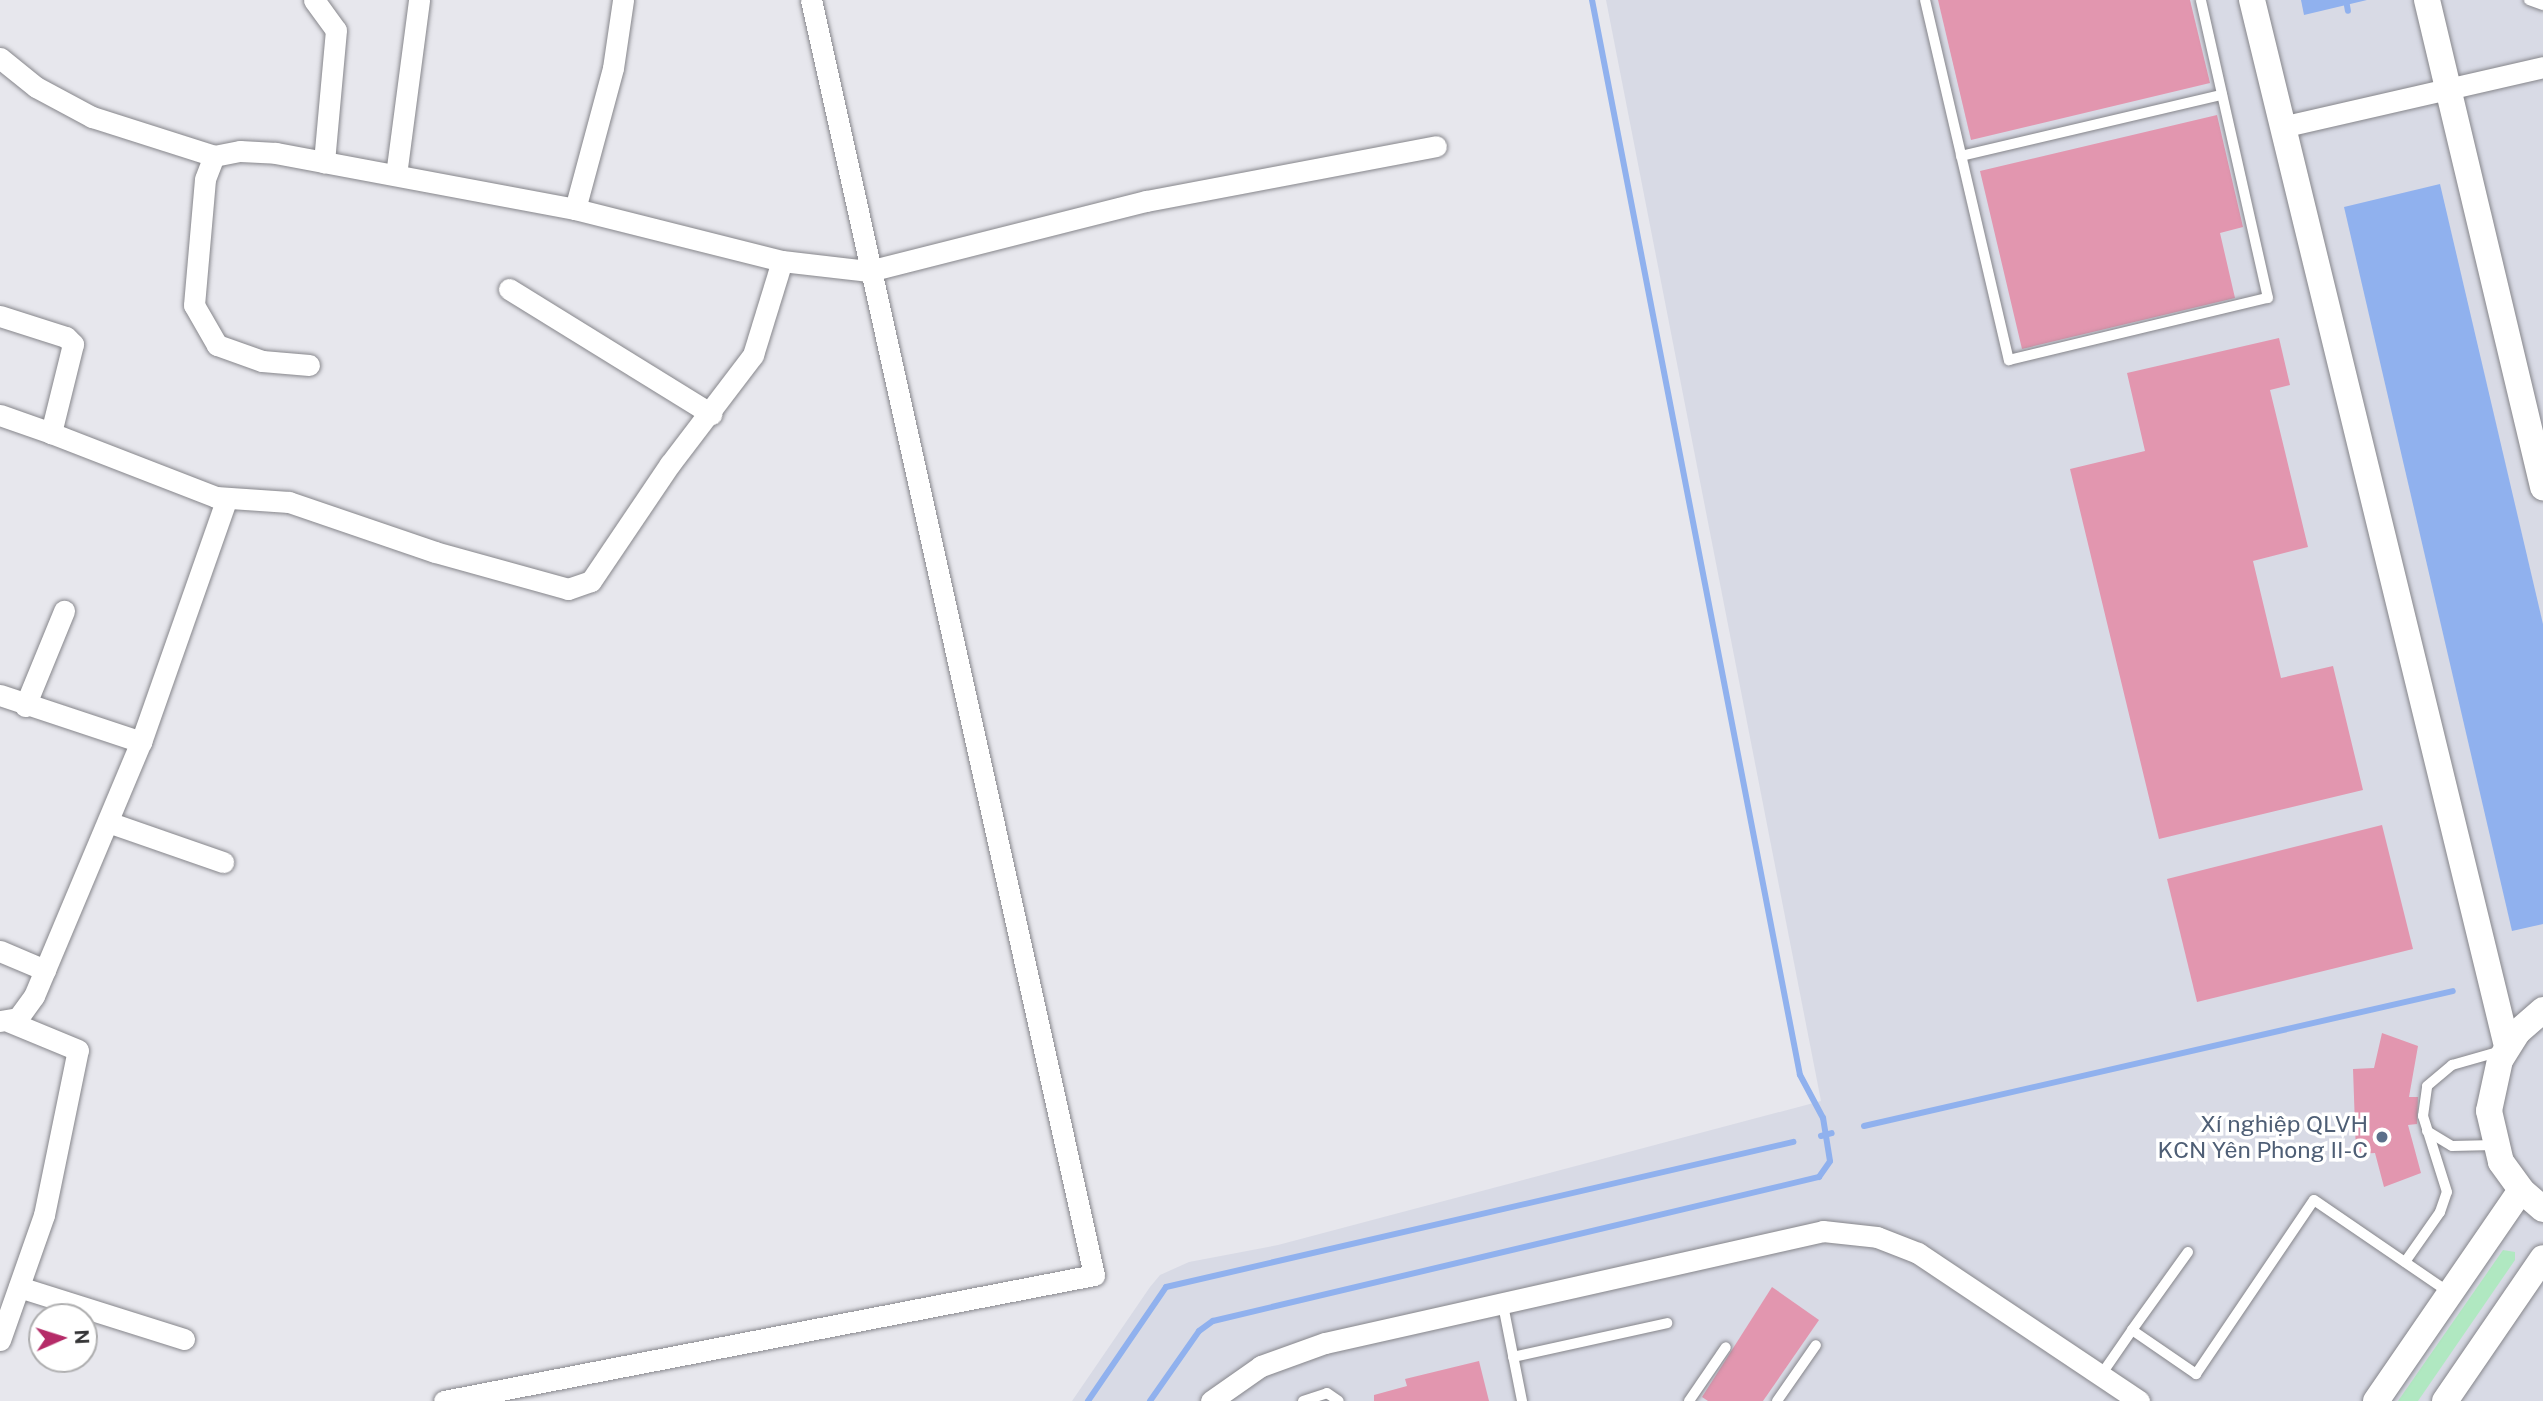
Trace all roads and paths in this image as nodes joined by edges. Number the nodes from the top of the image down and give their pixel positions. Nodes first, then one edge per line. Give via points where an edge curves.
1 (314, 0) edge
2 (419, 0) edge
3 (623, 0) edge
4 (811, 0) edge
5 (1925, 0) edge
6 (2201, 0) edge
7 (2252, 0) edge
8 (2427, 0) edge
9 (2529, 0) edge
10 (2543, 5) edge
11 (0, 58) edge
12 (2543, 67) edge
13 (2448, 89) junction
14 (2222, 95) junction
15 (2282, 127) junction
16 (1436, 146) dead end
17 (214, 156) junction
18 (1961, 156) junction
19 (324, 162) junction
20 (396, 175) junction
21 (575, 209) junction
22 (782, 261) junction
23 (882, 266) junction
24 (509, 289) dead end
25 (0, 316) edge
26 (309, 365) dead end
27 (711, 414) junction
28 (0, 415) edge
29 (51, 433) junction
30 (2543, 487) edge
31 (226, 500) junction
32 (64, 611) dead end
33 (0, 695) edge
34 (26, 706) junction
35 (141, 742) junction
36 (108, 822) junction
37 (223, 862) dead end
38 (0, 951) edge
39 (45, 970) junction
40 (2543, 1010) edge
41 (5, 1021) edge
42 (2506, 1048) junction
43 (2426, 1128) junction
44 (2495, 1145) junction
45 (2521, 1191) junction
46 (2543, 1209) edge
47 (2188, 1252) dead end
48 (2543, 1258) edge
49 (2405, 1262) junction
50 (19, 1287) junction
51 (2450, 1293) junction
52 (1503, 1305) junction
53 (1667, 1322) dead end
54 (2132, 1330) junction
55 (184, 1339) dead end
56 (0, 1340) edge
57 (1816, 1345) dead end
58 (1726, 1347) dead end
59 (1513, 1357) junction
60 (2101, 1375) junction
61 (444, 1401) edge
62 (1211, 1401) edge
63 (1303, 1401) edge
64 (1339, 1401) edge
65 (1522, 1401) edge
66 (1689, 1401) edge
67 (1777, 1401) edge
68 (2139, 1401) edge
69 (2376, 1401) edge
70 (2445, 1401) edge

1 - 19 street via 336,30
2 - 20 street
3 - 21 street via 613,68
4 - 23 street
5 - 18 lane
6 - 14 lane
7 - 15 street
8 - 13 street
9 - 10 lane
11 - 17 street via 36,87 92,117
12 - 13 street
13 - 15 street
13 - 30 street
14 - 18 lane
14 - 18 lane via 2267,298 2009,360
15 - 42 street
16 - 23 street via 1146,201
17 - 19 street via 254,151
17 - 26 street via 205,179 194,305 217,345 262,361
19 - 20 street
20 - 21 street
21 - 22 street
22 - 23 street
22 - 27 street via 753,355
23 - 61 street via 1094,1275
24 - 27 street
25 - 29 street via 66,337 74,344
27 - 31 street via 591,581 579,588 551,588 289,502
28 - 29 street
29 - 31 street
31 - 35 street via 180,643
32 - 34 street
33 - 34 street
34 - 35 street
35 - 36 street
36 - 37 street
36 - 39 street
38 - 39 street
39 - 41 street via 25,1009
40 - 42 street
41 - 50 street via 78,1050 51,1190
42 - 43 lane via 2462,1061 2432,1080 2423,1097
42 - 44 street via 2490,1094
43 - 44 lane via 2431,1137 2452,1146
43 - 49 lane via 2445,1180 2445,1202
44 - 45 street
45 - 46 street
45 - 51 street
47 - 54 lane
48 - 70 street
49 - 51 lane
49 - 54 lane via 2314,1200 2196,1374
50 - 55 street
50 - 56 street
51 - 69 street
52 - 59 lane
52 - 60 street via 1783,1237 1823,1231 1859,1233 1918,1253
52 - 62 street via 1282,1356
53 - 59 lane
54 - 60 lane
57 - 67 lane
58 - 66 lane
59 - 65 lane
60 - 68 street
63 - 64 lane via 1327,1393

